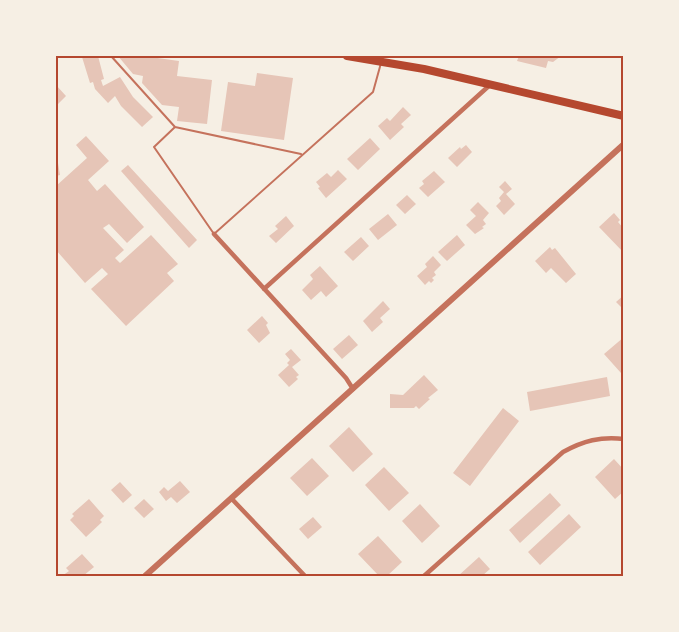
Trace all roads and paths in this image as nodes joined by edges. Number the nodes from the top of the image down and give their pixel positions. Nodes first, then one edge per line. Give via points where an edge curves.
1 (111, 56) edge
2 (353, 56) edge
3 (381, 61) junction
4 (491, 84) junction
5 (624, 116) edge
6 (175, 127) junction
7 (624, 144) edge
8 (303, 154) junction
9 (214, 234) junction
10 (264, 289) junction
11 (352, 389) junction
12 (624, 439) edge
13 (231, 498) junction
14 (145, 576) edge
15 (304, 576) edge
16 (424, 576) edge

1 - 6 lane
2 - 3 highway
3 - 4 highway
3 - 8 lane via 373,92
4 - 5 highway
4 - 10 street
6 - 8 lane
6 - 9 lane via 154,147
7 - 11 street
8 - 9 lane
9 - 10 street
10 - 11 street
11 - 13 street
12 - 16 street via 597,438 563,452
13 - 14 street
13 - 15 street

